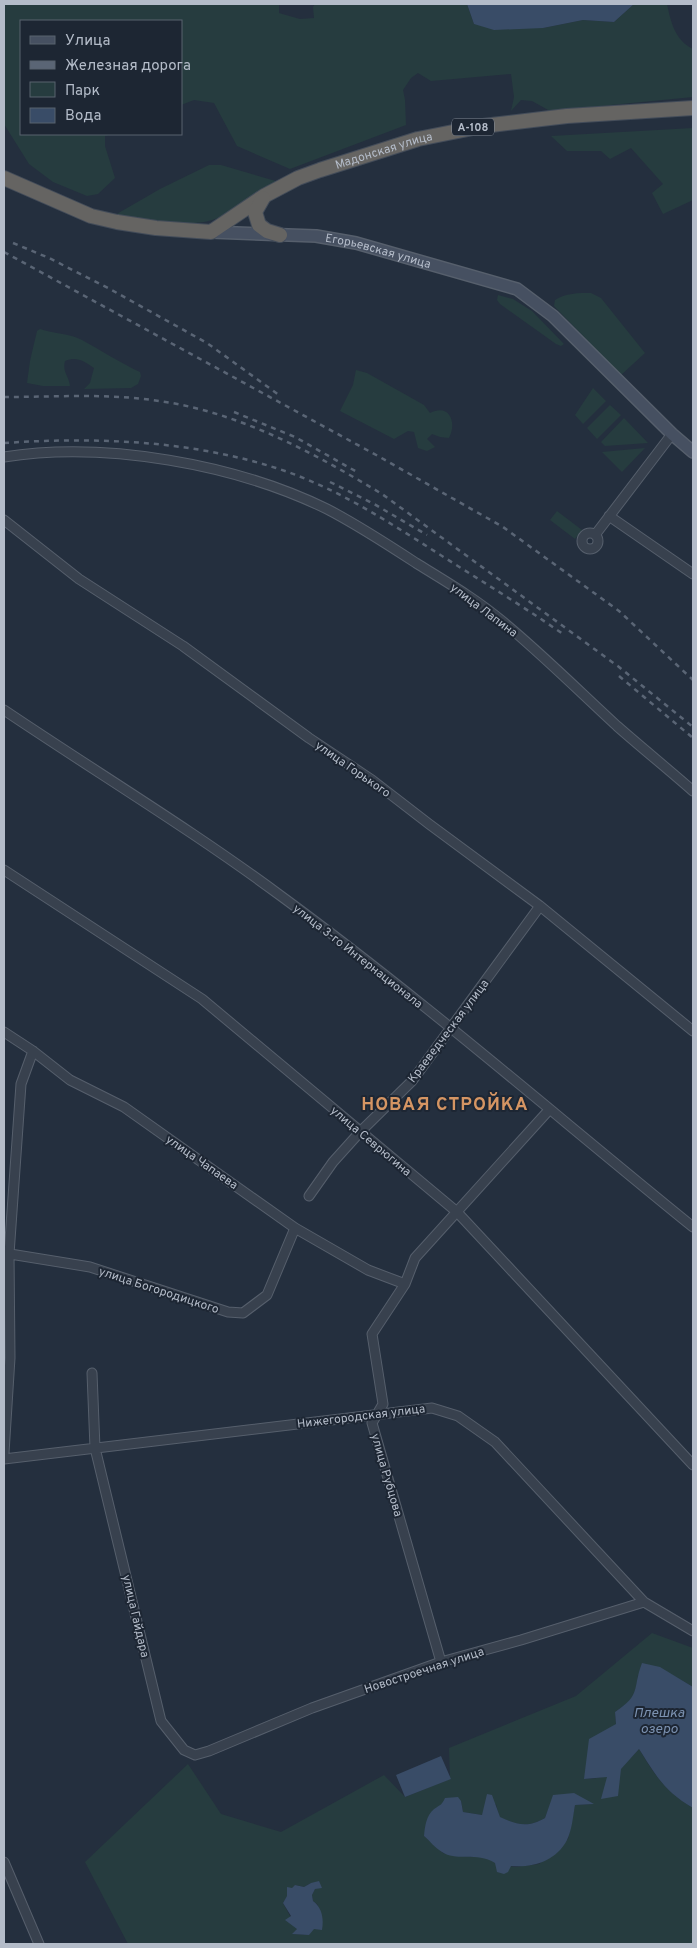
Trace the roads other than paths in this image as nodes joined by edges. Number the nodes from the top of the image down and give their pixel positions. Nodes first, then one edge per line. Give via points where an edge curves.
1 (693, 108) edge
2 (4, 178) edge
3 (264, 196) junction
4 (211, 232) junction
5 (280, 235) junction
6 (672, 434) junction
7 (693, 452) edge
8 (4, 457) edge
9 (609, 516) junction
10 (4, 520) edge
11 (595, 535) dead end
12 (693, 574) edge
13 (4, 710) edge
14 (693, 791) edge
15 (4, 870) edge
16 (540, 906) junction
17 (452, 1028) junction
18 (693, 1031) edge
19 (4, 1032) edge
20 (33, 1051) junction
21 (549, 1110) junction
22 (360, 1132) junction
23 (309, 1196) dead end
24 (457, 1212) junction
25 (693, 1227) edge
26 (295, 1228) junction
27 (6, 1253) edge
28 (405, 1284) junction
29 (92, 1373) dead end
30 (378, 1414) junction
31 (95, 1448) junction
32 (4, 1453) edge
33 (4, 1459) edge
34 (693, 1465) edge
35 (644, 1602) junction
36 (693, 1631) edge
37 (441, 1662) junction
38 (209, 1751) joint
39 (4, 1862) edge
40 (38, 1944) edge

1 - 3 highway, Мадонская улица / А-108 via 567,116 451,132 320,170
2 - 4 highway, Егорьевская улица via 91,216 156,228
3 - 4 highway, Мадонская улица / А-108
3 - 5 highway via 255,212 259,225
4 - 5 main road, Егорьевская улица
5 - 6 main road, Егорьевская улица via 316,236 356,243 517,289 553,316
6 - 7 main road, Егорьевская улица
6 - 9 street
8 - 14 street, улица Лапина via 36,452 146,457 210,469 272,487 327,509 440,578 501,620
9 - 11 street
9 - 12 street
10 - 16 street, улица Горького via 79,579 183,646 372,780
13 - 17 street, улица 3-го Интернационала via 146,802 281,896
15 - 22 street, улица Севрюгина via 202,999
16 - 17 street, Краеведческая улица
16 - 18 street, улица Горького
17 - 21 street, улица 3-го Интернационала
17 - 22 street, Краеведческая улица via 412,1081
19 - 20 street, улица Чапаева
20 - 26 street, улица Чапаева via 70,1080 124,1106
20 - 27 street via 21,1084
21 - 24 street, улица Рубцова
21 - 25 street, улица 3-го Интернационала
22 - 23 street, Краеведческая улица
22 - 24 street, улица Севрюгина
24 - 28 street, улица Рубцова via 415,1258
24 - 34 street, улица Севрюгина
26 - 27 street, улица Богородицкого via 267,1295 244,1313 228,1312 90,1267
26 - 28 street, улица Чапаева via 368,1270
27 - 32 street via 10,1358
28 - 30 street, улица Рубцова via 372,1334 383,1404
29 - 31 street, улица Гайдара
30 - 31 street, Нижегородская улица
30 - 35 street, Нижегородская улица via 432,1408 466,1421 495,1442
30 - 37 street, улица Рубцова via 372,1423
31 - 33 street, Нижегородская улица
31 - 38 street, улица Гайдара via 161,1721 184,1750 195,1755
35 - 36 street, Нижегородская улица
35 - 37 street, Новостроечная улица
37 - 38 street, Новостроечная улица via 312,1708
39 - 40 street

